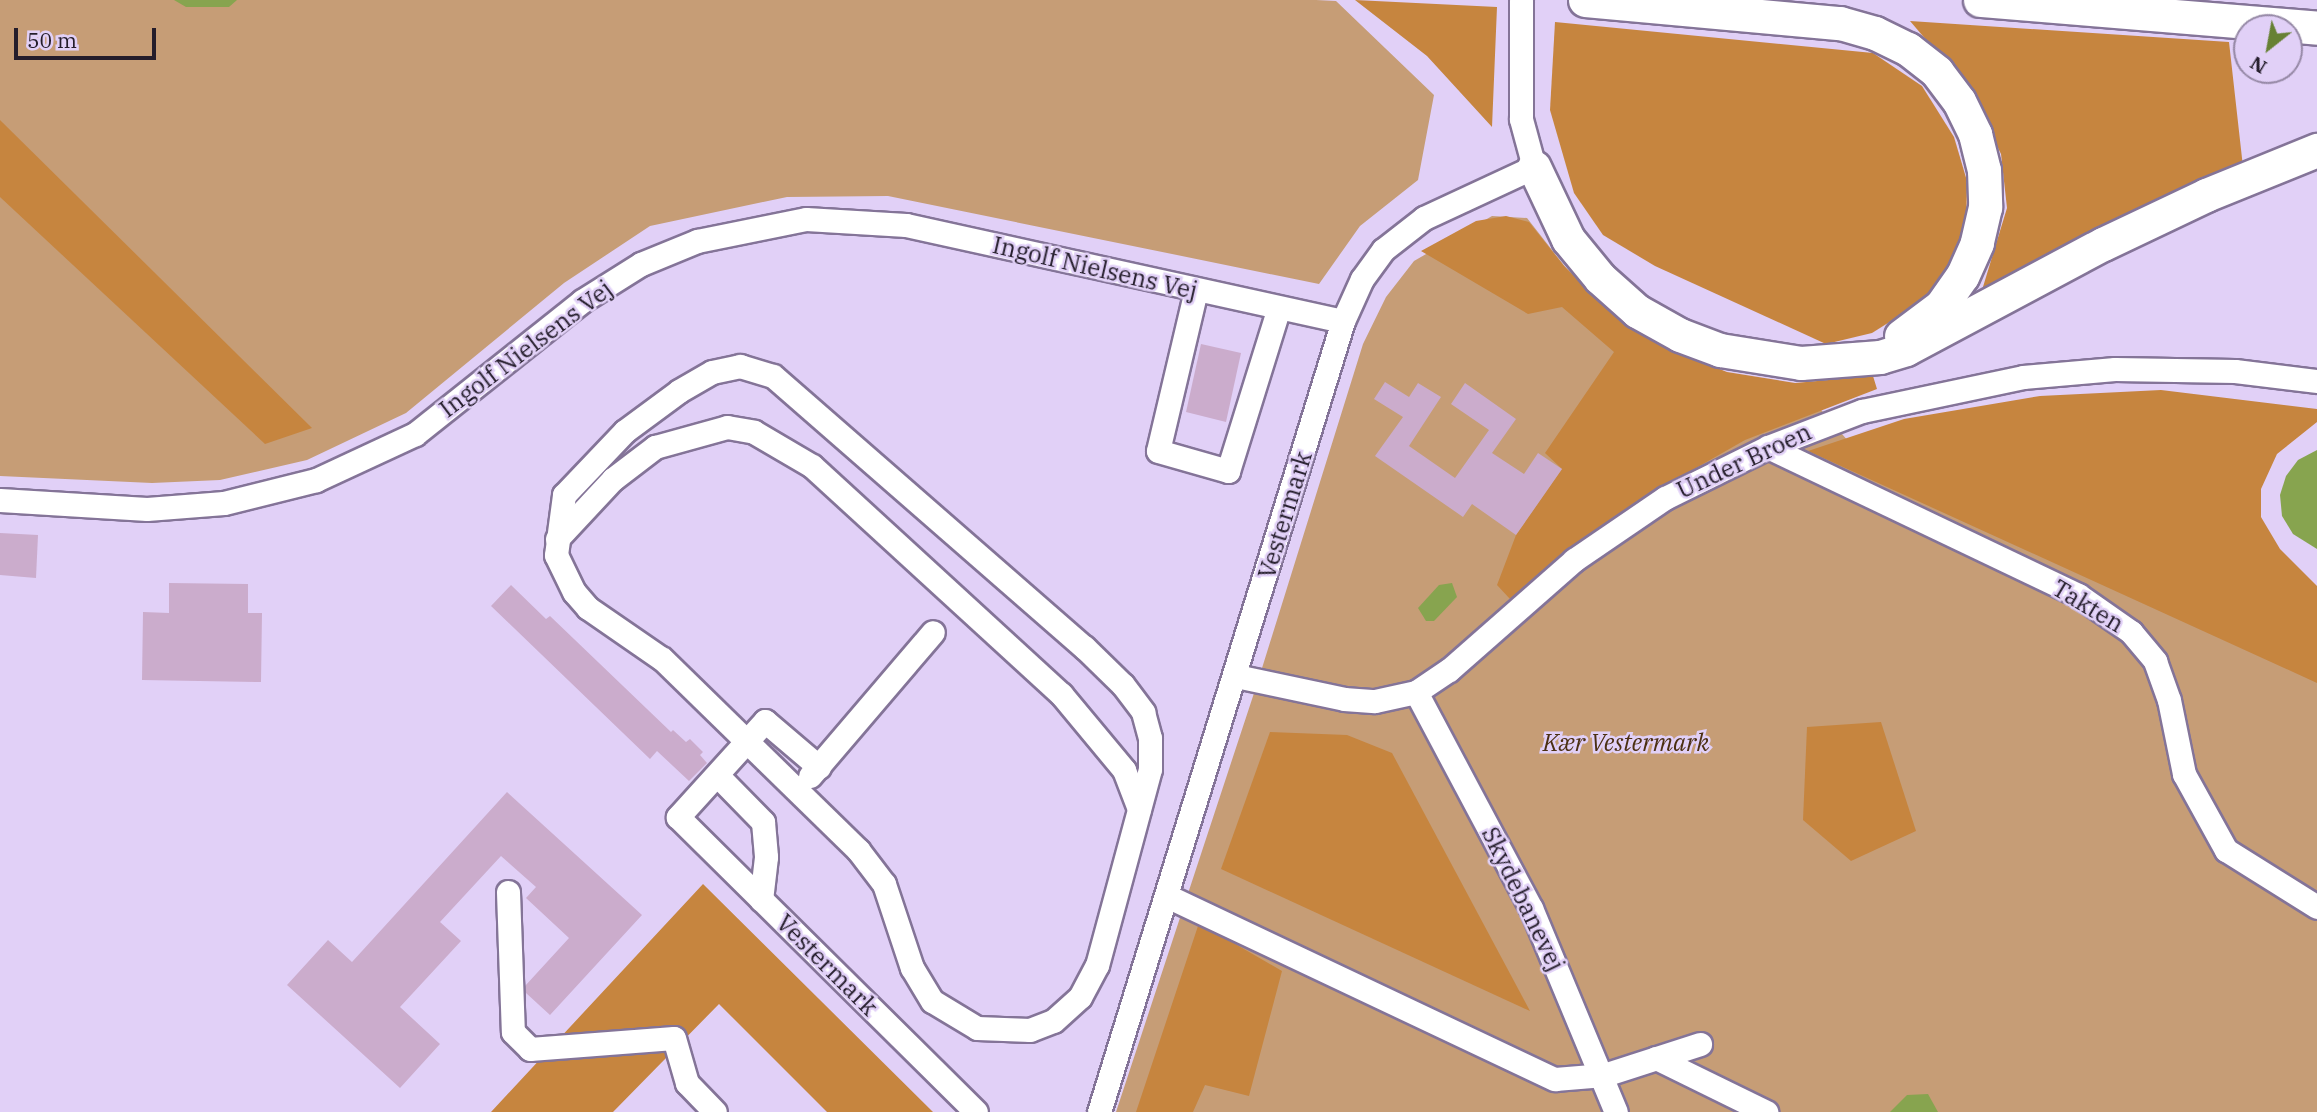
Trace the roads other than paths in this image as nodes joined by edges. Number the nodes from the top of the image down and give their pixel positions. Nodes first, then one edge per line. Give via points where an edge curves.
1 (1521, 0) edge
2 (1585, 0) edge
3 (1980, 0) edge
4 (2022, 2) junction
5 (2317, 12) edge
6 (2317, 28) edge
7 (2317, 150) edge
8 (1534, 167) junction
9 (1196, 290) junction
10 (1278, 310) junction
11 (1343, 321) junction
12 (1841, 360) junction
13 (2317, 382) edge
14 (1768, 447) junction
15 (0, 500) edge
16 (557, 539) junction
17 (933, 632) dead end
18 (1236, 676) junction
19 (1416, 692) junction
20 (747, 742) junction
21 (819, 767) junction
22 (717, 775) junction
23 (796, 792) junction
24 (1139, 809) junction
25 (508, 892) dead end
26 (1167, 896) junction
27 (761, 900) junction
28 (2317, 907) edge
29 (1700, 1044) dead end
30 (1656, 1058) junction
31 (1604, 1075) junction
32 (715, 1112) edge
33 (976, 1112) edge
34 (1098, 1112) edge
35 (1616, 1112) edge
36 (1766, 1112) edge

1 - 8 street via 1521,120
2 - 12 highway via 1840,23 1908,49 1937,72 1959,101 1975,134 1984,170 1984,207 1977,243 1962,276 1941,306 1913,330 1881,348
3 - 4 highway
4 - 5 highway via 2129,2
4 - 6 highway
7 - 12 highway via 2103,244 1906,349
8 - 11 street, Vestermark via 1424,218 1383,250 1362,279
8 - 12 highway via 1568,239 1600,278 1637,311 1720,350 1801,363
9 - 10 street, Ingolf Nielsens Vej
9 - 10 street via 1158,451 1228,471
9 - 15 street, Ingolf Nielsens Vej via 906,225 806,219 697,241 641,264 582,301 415,434 316,480 224,503 147,509
10 - 11 street, Ingolf Nielsens Vej
11 - 18 street, Vestermark
13 - 14 street, Under Broen via 2235,370 2115,369 2023,377 1863,411
14 - 19 street, Under Broen via 1665,498 1574,560 1449,670
14 - 28 street, Takten via 2078,595 2131,632 2155,661 2184,774 2226,850
16 - 20 street via 562,567 588,608 662,659
16 - 24 street via 613,479 655,447 727,427 754,432 812,466 1061,694 1124,770
16 - 24 street via 564,495 625,431 712,372 740,366 773,376 1123,685 1143,712 1150,738 1150,769
17 - 21 street
18 - 19 street, Under Broen via 1344,699 1375,701
18 - 26 street, Vestermark
19 - 31 street, Skydebanevej via 1531,908
20 - 21 street via 765,720
20 - 22 street
20 - 23 street
21 - 23 street
22 - 27 street via 764,822
22 - 27 street, Vestermark via 678,817
23 - 24 street via 858,850 884,884 912,968 932,1001 977,1028 1000,1031 1030,1030 1054,1021 1080,997 1097,965
25 - 32 street via 513,1032 530,1049 674,1038 687,1083
26 - 31 street via 1555,1079
26 - 34 street, Vestermark
27 - 33 street, Vestermark
29 - 30 street
30 - 31 street
30 - 36 street
31 - 35 street, Skydebanevej

